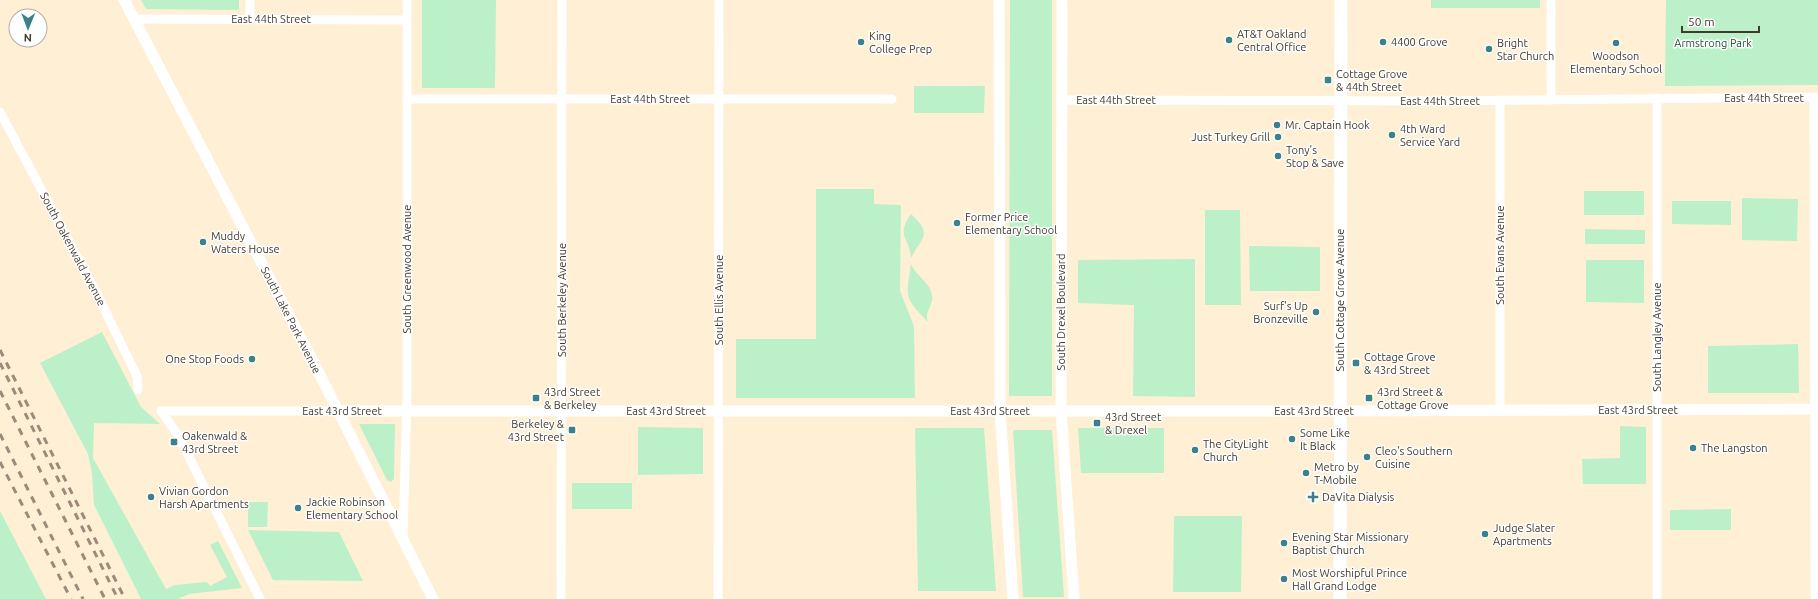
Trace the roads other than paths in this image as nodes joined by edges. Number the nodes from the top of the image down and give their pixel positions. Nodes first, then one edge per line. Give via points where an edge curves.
1 (124, 0) edge
2 (250, 0) edge
3 (407, 0) edge
4 (562, 0) edge
5 (719, 0) edge
6 (999, 0) edge
7 (1062, 0) edge
8 (1341, 0) edge
9 (1551, 0) edge
10 (134, 19) junction
11 (250, 19) junction
12 (408, 20) junction
13 (1658, 98) junction
14 (1816, 98) edge
15 (408, 99) junction
16 (562, 99) junction
17 (719, 99) junction
18 (892, 99) dead end
19 (1062, 100) junction
20 (1500, 100) junction
21 (1551, 100) junction
22 (1341, 101) junction
23 (0, 112) edge
24 (138, 390) dead end
25 (1816, 409) edge
26 (1500, 410) junction
27 (1657, 410) junction
28 (338, 411) junction
29 (406, 411) junction
30 (562, 411) junction
31 (718, 411) junction
32 (1000, 411) junction
33 (1061, 411) junction
34 (1340, 411) junction
35 (403, 538) junction
36 (260, 599) edge
37 (433, 599) edge
38 (561, 599) edge
39 (718, 599) edge
40 (1013, 599) edge
41 (1074, 599) edge
42 (1340, 599) edge
43 (1657, 599) edge
44 (1815, 599) edge

1 - 10 street, South Lake Park Avenue
2 - 11 street
3 - 12 street, South Greenwood Avenue
4 - 16 street, South Berkeley Avenue
5 - 17 street, South Ellis Avenue
6 - 32 street
7 - 19 street, South Drexel Boulevard
8 - 22 main road, South Cottage Grove Avenue
9 - 21 street
10 - 11 street, East 44th Street
10 - 28 street, South Lake Park Avenue
11 - 12 street, East 44th Street
12 - 15 street, South Greenwood Avenue
13 - 14 street, East 44th Street
13 - 21 street, East 44th Street
13 - 27 street, South Langley Avenue
14 - 25 street
15 - 16 street, East 44th Street
15 - 29 street, South Greenwood Avenue
16 - 17 street, East 44th Street
16 - 30 street, South Berkeley Avenue
17 - 18 street, East 44th Street
17 - 31 street, South Ellis Avenue
19 - 22 street, East 44th Street
19 - 33 street, South Drexel Boulevard
20 - 21 street, East 44th Street
20 - 22 street, East 44th Street
20 - 26 street, South Evans Avenue
22 - 34 main road, South Cottage Grove Avenue
23 - 24 street, South Oakenwald Avenue via 95,290 137,376
25 - 27 street, East 43rd Street
25 - 44 street
26 - 27 street, East 43rd Street
26 - 34 street, East 43rd Street
27 - 43 street, South Langley Avenue
28 - 29 street, East 43rd Street
28 - 35 street, South Lake Park Avenue
28 - 36 street, East 43rd Street via 161,411 178,435
29 - 30 street, East 43rd Street
29 - 35 street, South Greenwood Avenue
30 - 31 street, East 43rd Street
30 - 38 street, South Berkeley Avenue
31 - 32 street, East 43rd Street
31 - 39 street, South Ellis Avenue
32 - 33 street, East 43rd Street
32 - 40 street
33 - 34 street, East 43rd Street
33 - 41 street, South Drexel Boulevard
34 - 42 main road, South Cottage Grove Avenue
35 - 37 street, South Lake Park Avenue

